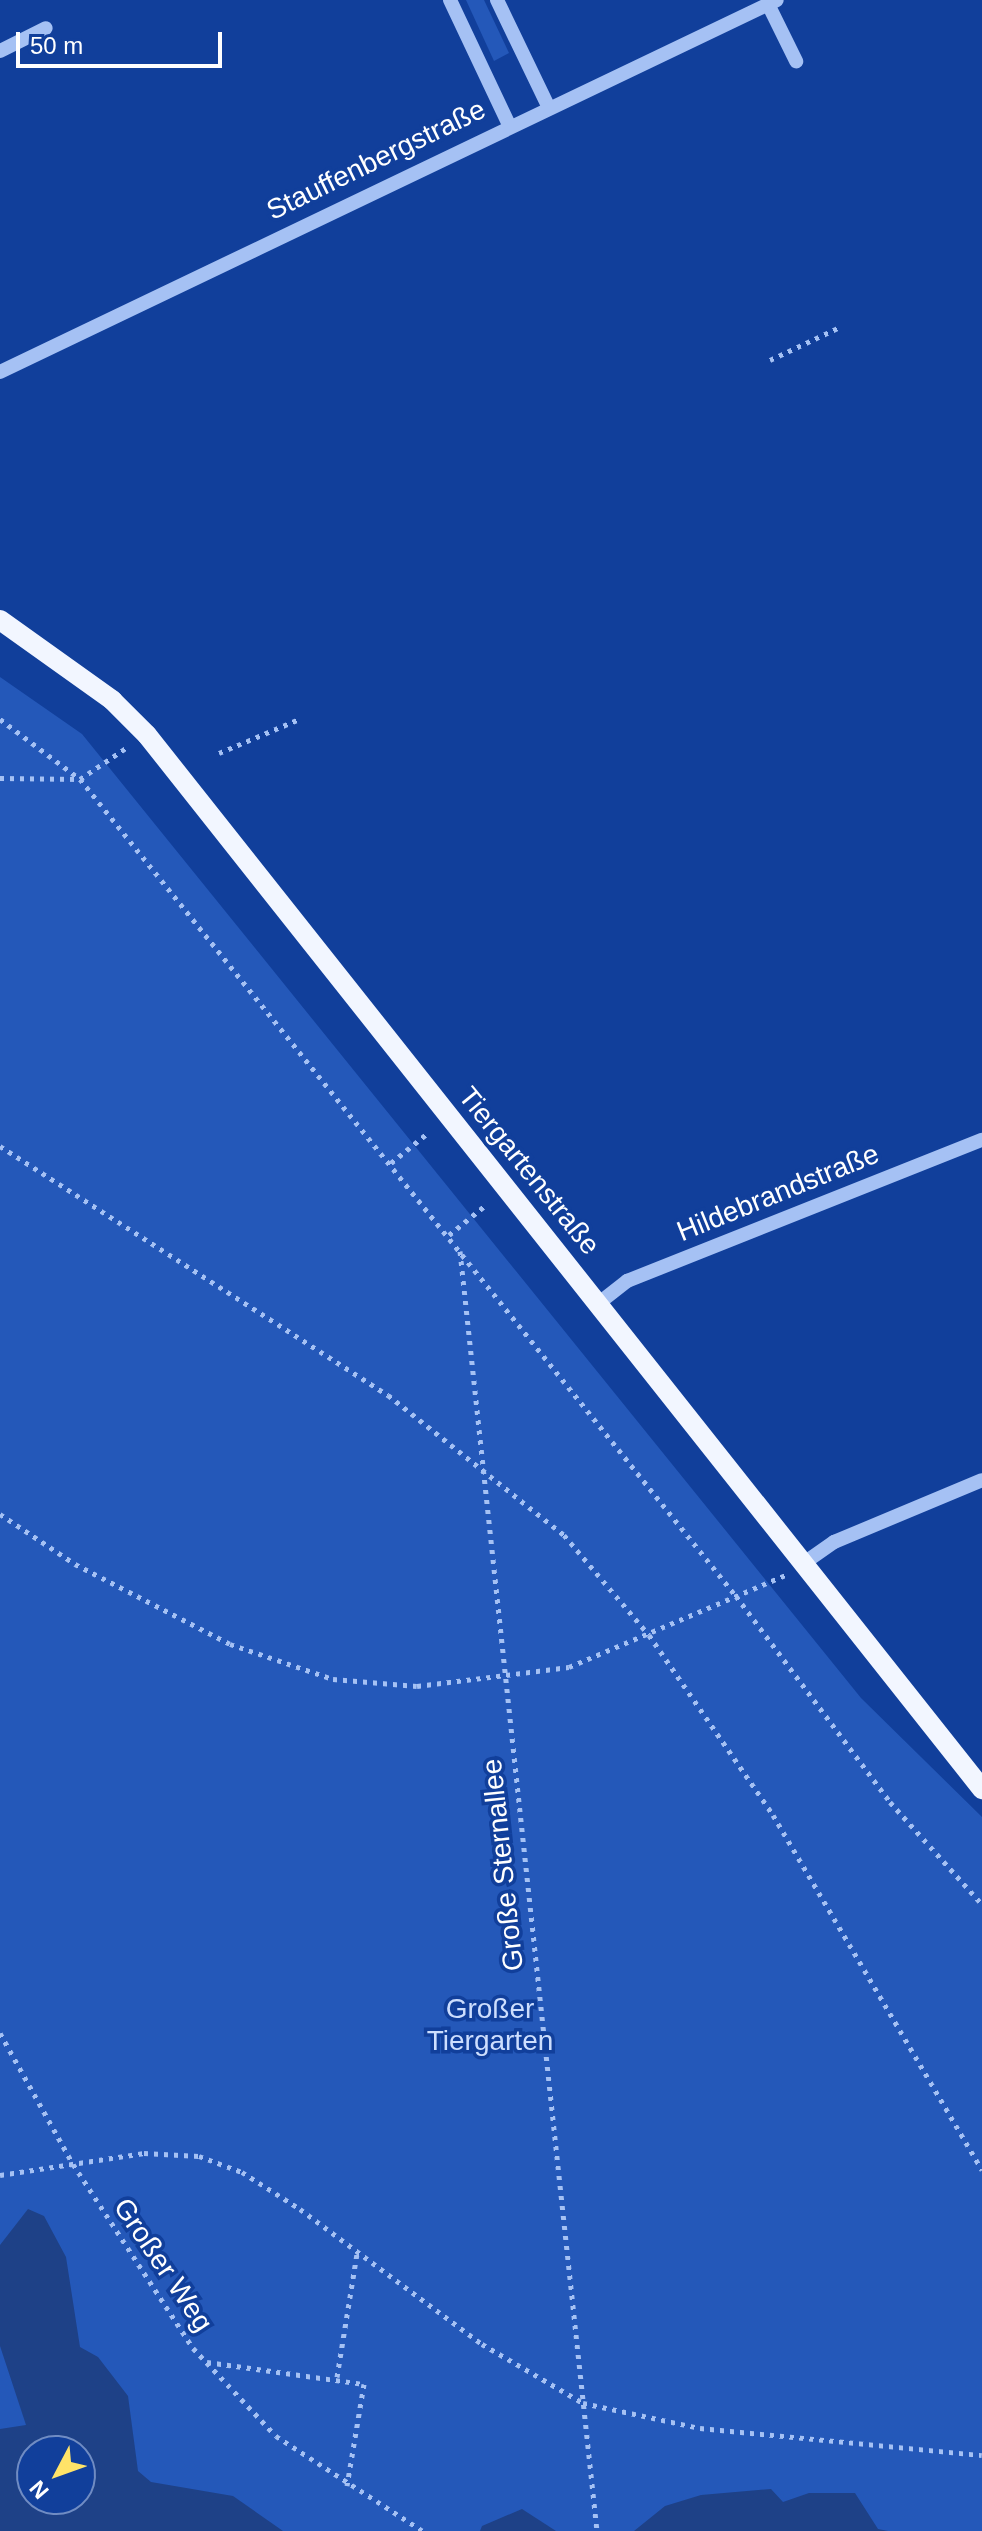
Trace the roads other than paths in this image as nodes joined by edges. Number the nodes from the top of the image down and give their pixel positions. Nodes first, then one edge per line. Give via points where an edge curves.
1 (450, 0) edge
2 (497, 0) edge
3 (772, 2) edge
4 (46, 28) dead end
5 (0, 51) edge
6 (796, 61) dead end
7 (548, 106) junction
8 (509, 125) junction
9 (0, 372) edge
10 (0, 620) edge
11 (982, 1140) edge
12 (599, 1303) junction
13 (982, 1480) edge
14 (797, 1568) junction
15 (982, 1789) edge

1 - 8 street
2 - 7 street
3 - 6 street
3 - 7 street, Stauffenbergstraße
4 - 5 street
7 - 8 street, Stauffenbergstraße
8 - 9 street, Stauffenbergstraße
10 - 12 main road, Tiergartenstraße via 112,700 147,735
11 - 12 street, Hildebrandstraße via 627,1281
12 - 14 main road, Tiergartenstraße
13 - 14 street via 834,1542
14 - 15 main road, Tiergartenstraße

